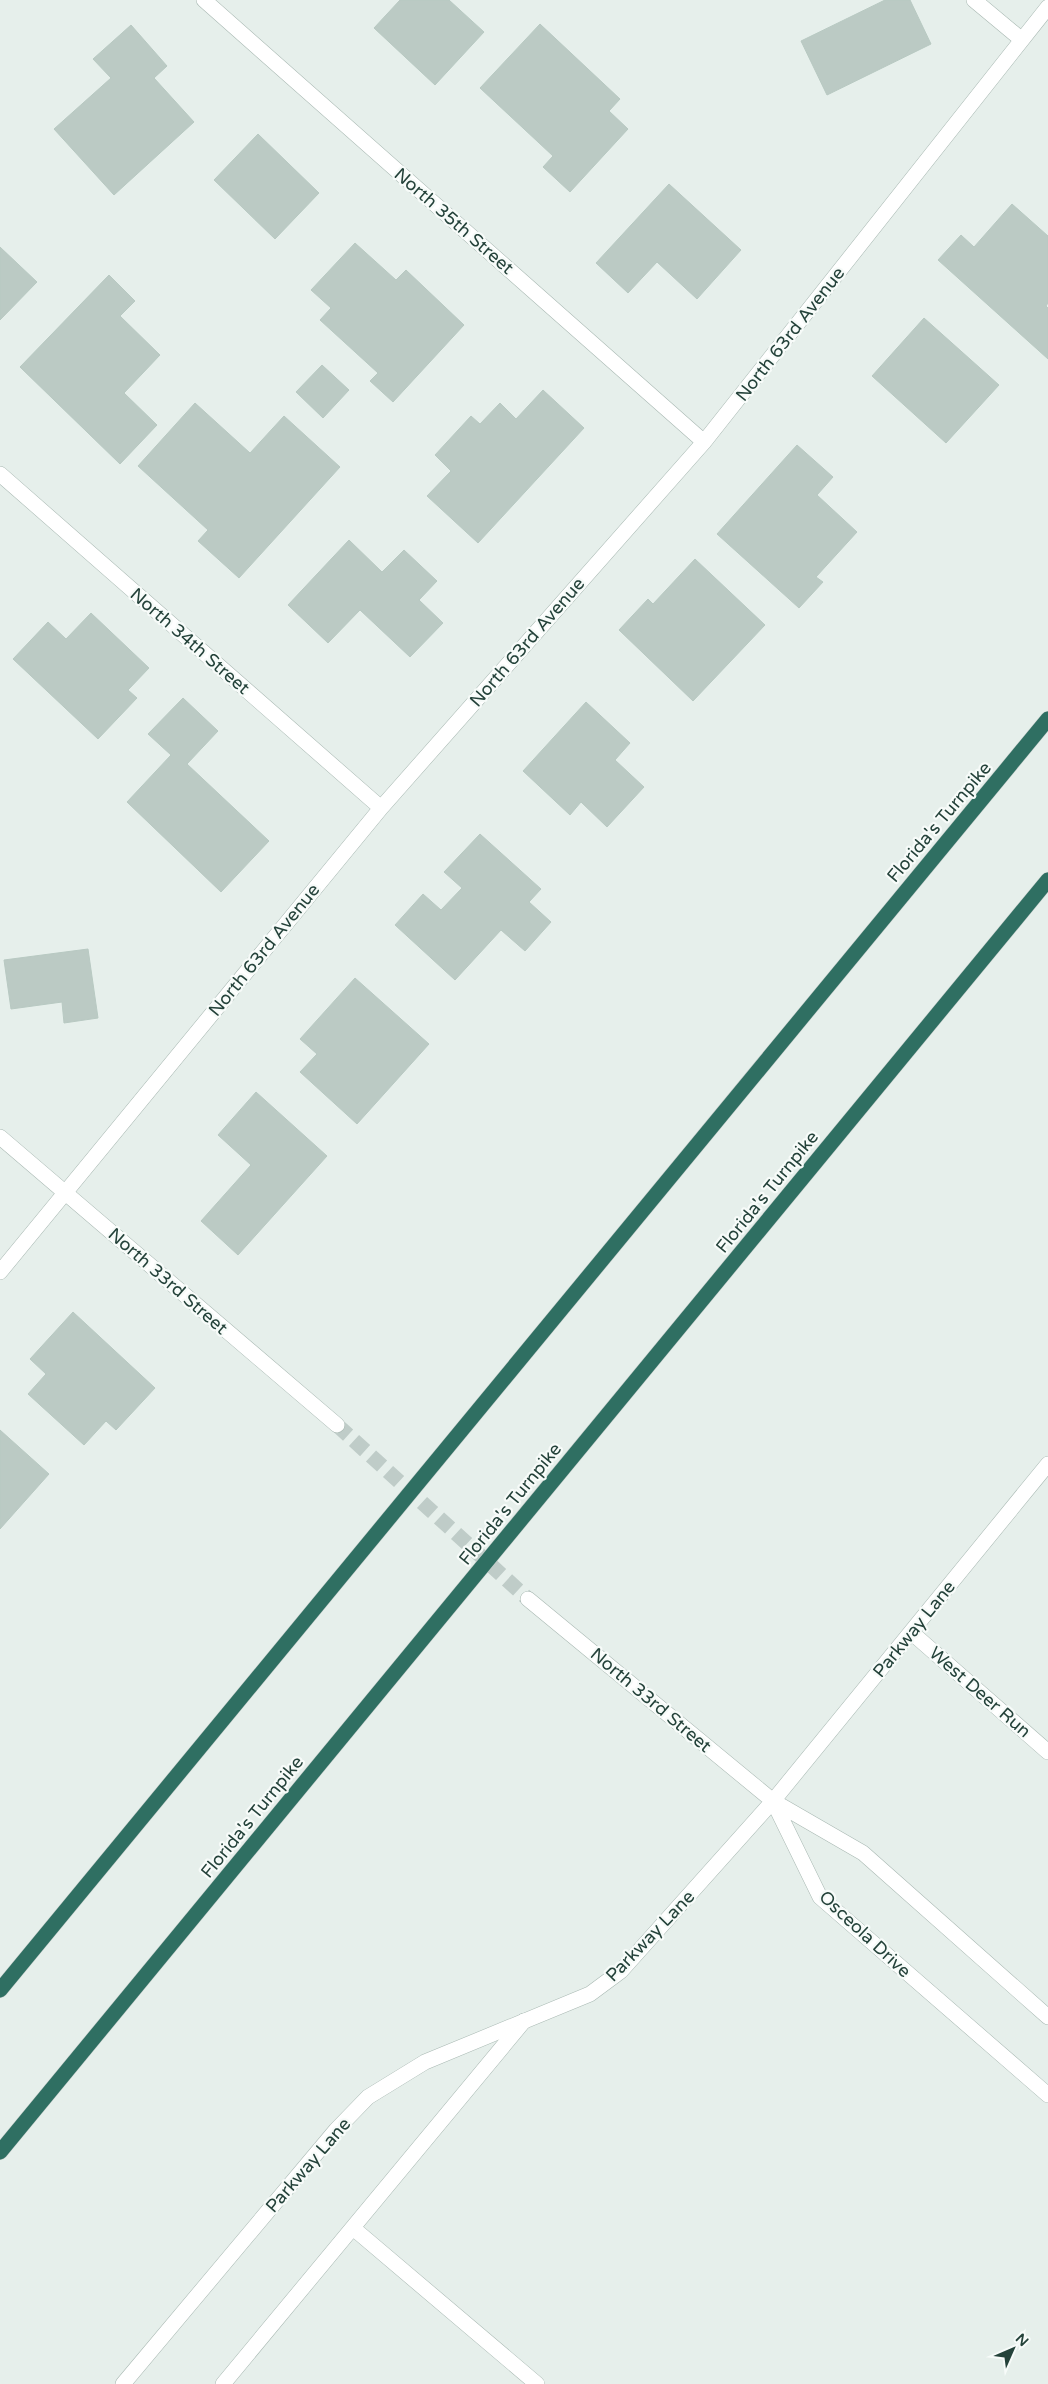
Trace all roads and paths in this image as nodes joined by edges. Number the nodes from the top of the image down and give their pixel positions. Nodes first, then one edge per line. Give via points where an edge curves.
1 (204, 0) edge
2 (974, 0) edge
3 (1048, 7) edge
4 (1022, 40) junction
5 (704, 442) junction
6 (0, 474) edge
7 (1048, 719) edge
8 (381, 808) junction
9 (1048, 880) edge
10 (0, 1136) edge
11 (65, 1193) junction
12 (0, 1272) edge
13 (337, 1425) tunnel mouth
14 (1048, 1464) edge
15 (528, 1599) tunnel mouth
16 (911, 1632) junction
17 (1048, 1752) edge
18 (773, 1801) junction
19 (0, 1990) edge
20 (1048, 2017) edge
21 (524, 2021) junction
22 (1048, 2096) edge
23 (0, 2152) edge
24 (353, 2228) junction
25 (123, 2384) edge
26 (223, 2384) edge
27 (537, 2384) edge

1 - 5 street, North 35th Street
2 - 4 street
3 - 4 street, North 63rd Avenue
4 - 5 street, North 63rd Avenue
5 - 8 street, North 63rd Avenue
6 - 8 street, North 34th Street
7 - 19 highway, Florida's Turnpike
8 - 11 street, North 63rd Avenue
9 - 23 highway, Florida's Turnpike
10 - 11 street, North 33rd Street
11 - 12 street, North 63rd Avenue
11 - 13 street, North 33rd Street
14 - 16 street, Parkway Lane
15 - 18 street, North 33rd Street
16 - 17 street, West Deer Run
16 - 18 street, Parkway Lane
18 - 20 street via 863,1853
18 - 21 street, Parkway Lane via 621,1971 590,1994
18 - 22 street, Osceola Drive via 820,1897
21 - 24 street
21 - 25 street, Parkway Lane via 425,2062 368,2097 336,2130
24 - 26 street
24 - 27 street

